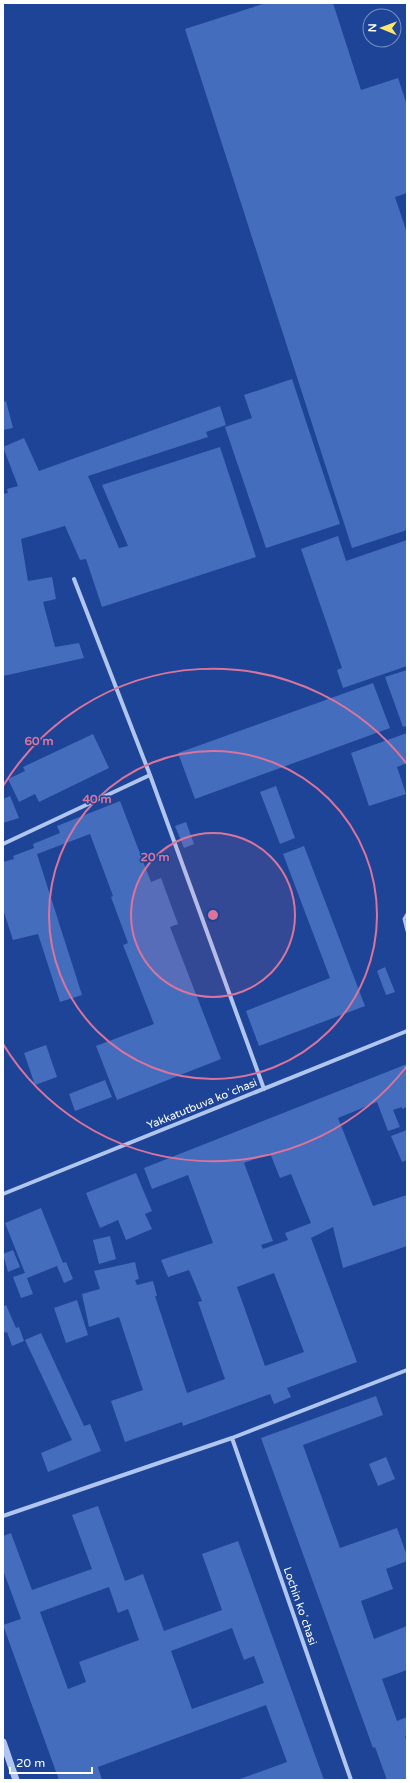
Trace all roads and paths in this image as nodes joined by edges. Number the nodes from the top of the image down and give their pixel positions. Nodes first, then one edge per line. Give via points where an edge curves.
1 (74, 579) dead end
2 (150, 775) junction
3 (3, 844) edge
4 (407, 914) edge
5 (407, 931) edge
6 (407, 1031) edge
7 (264, 1089) junction
8 (3, 1194) edge
9 (407, 1370) edge
10 (232, 1438) junction
11 (3, 1516) edge
12 (3, 1742) edge
13 (16, 1780) edge
14 (351, 1780) edge

1 - 2 street
2 - 3 street
2 - 7 street
4 - 5 lane via 404,918
6 - 7 street, Yakkatutbuva koʻchasi
7 - 8 street, Yakkatutbuva koʻchasi
9 - 10 street
10 - 11 street
10 - 14 street, Lochin koʻchasi
12 - 13 street

